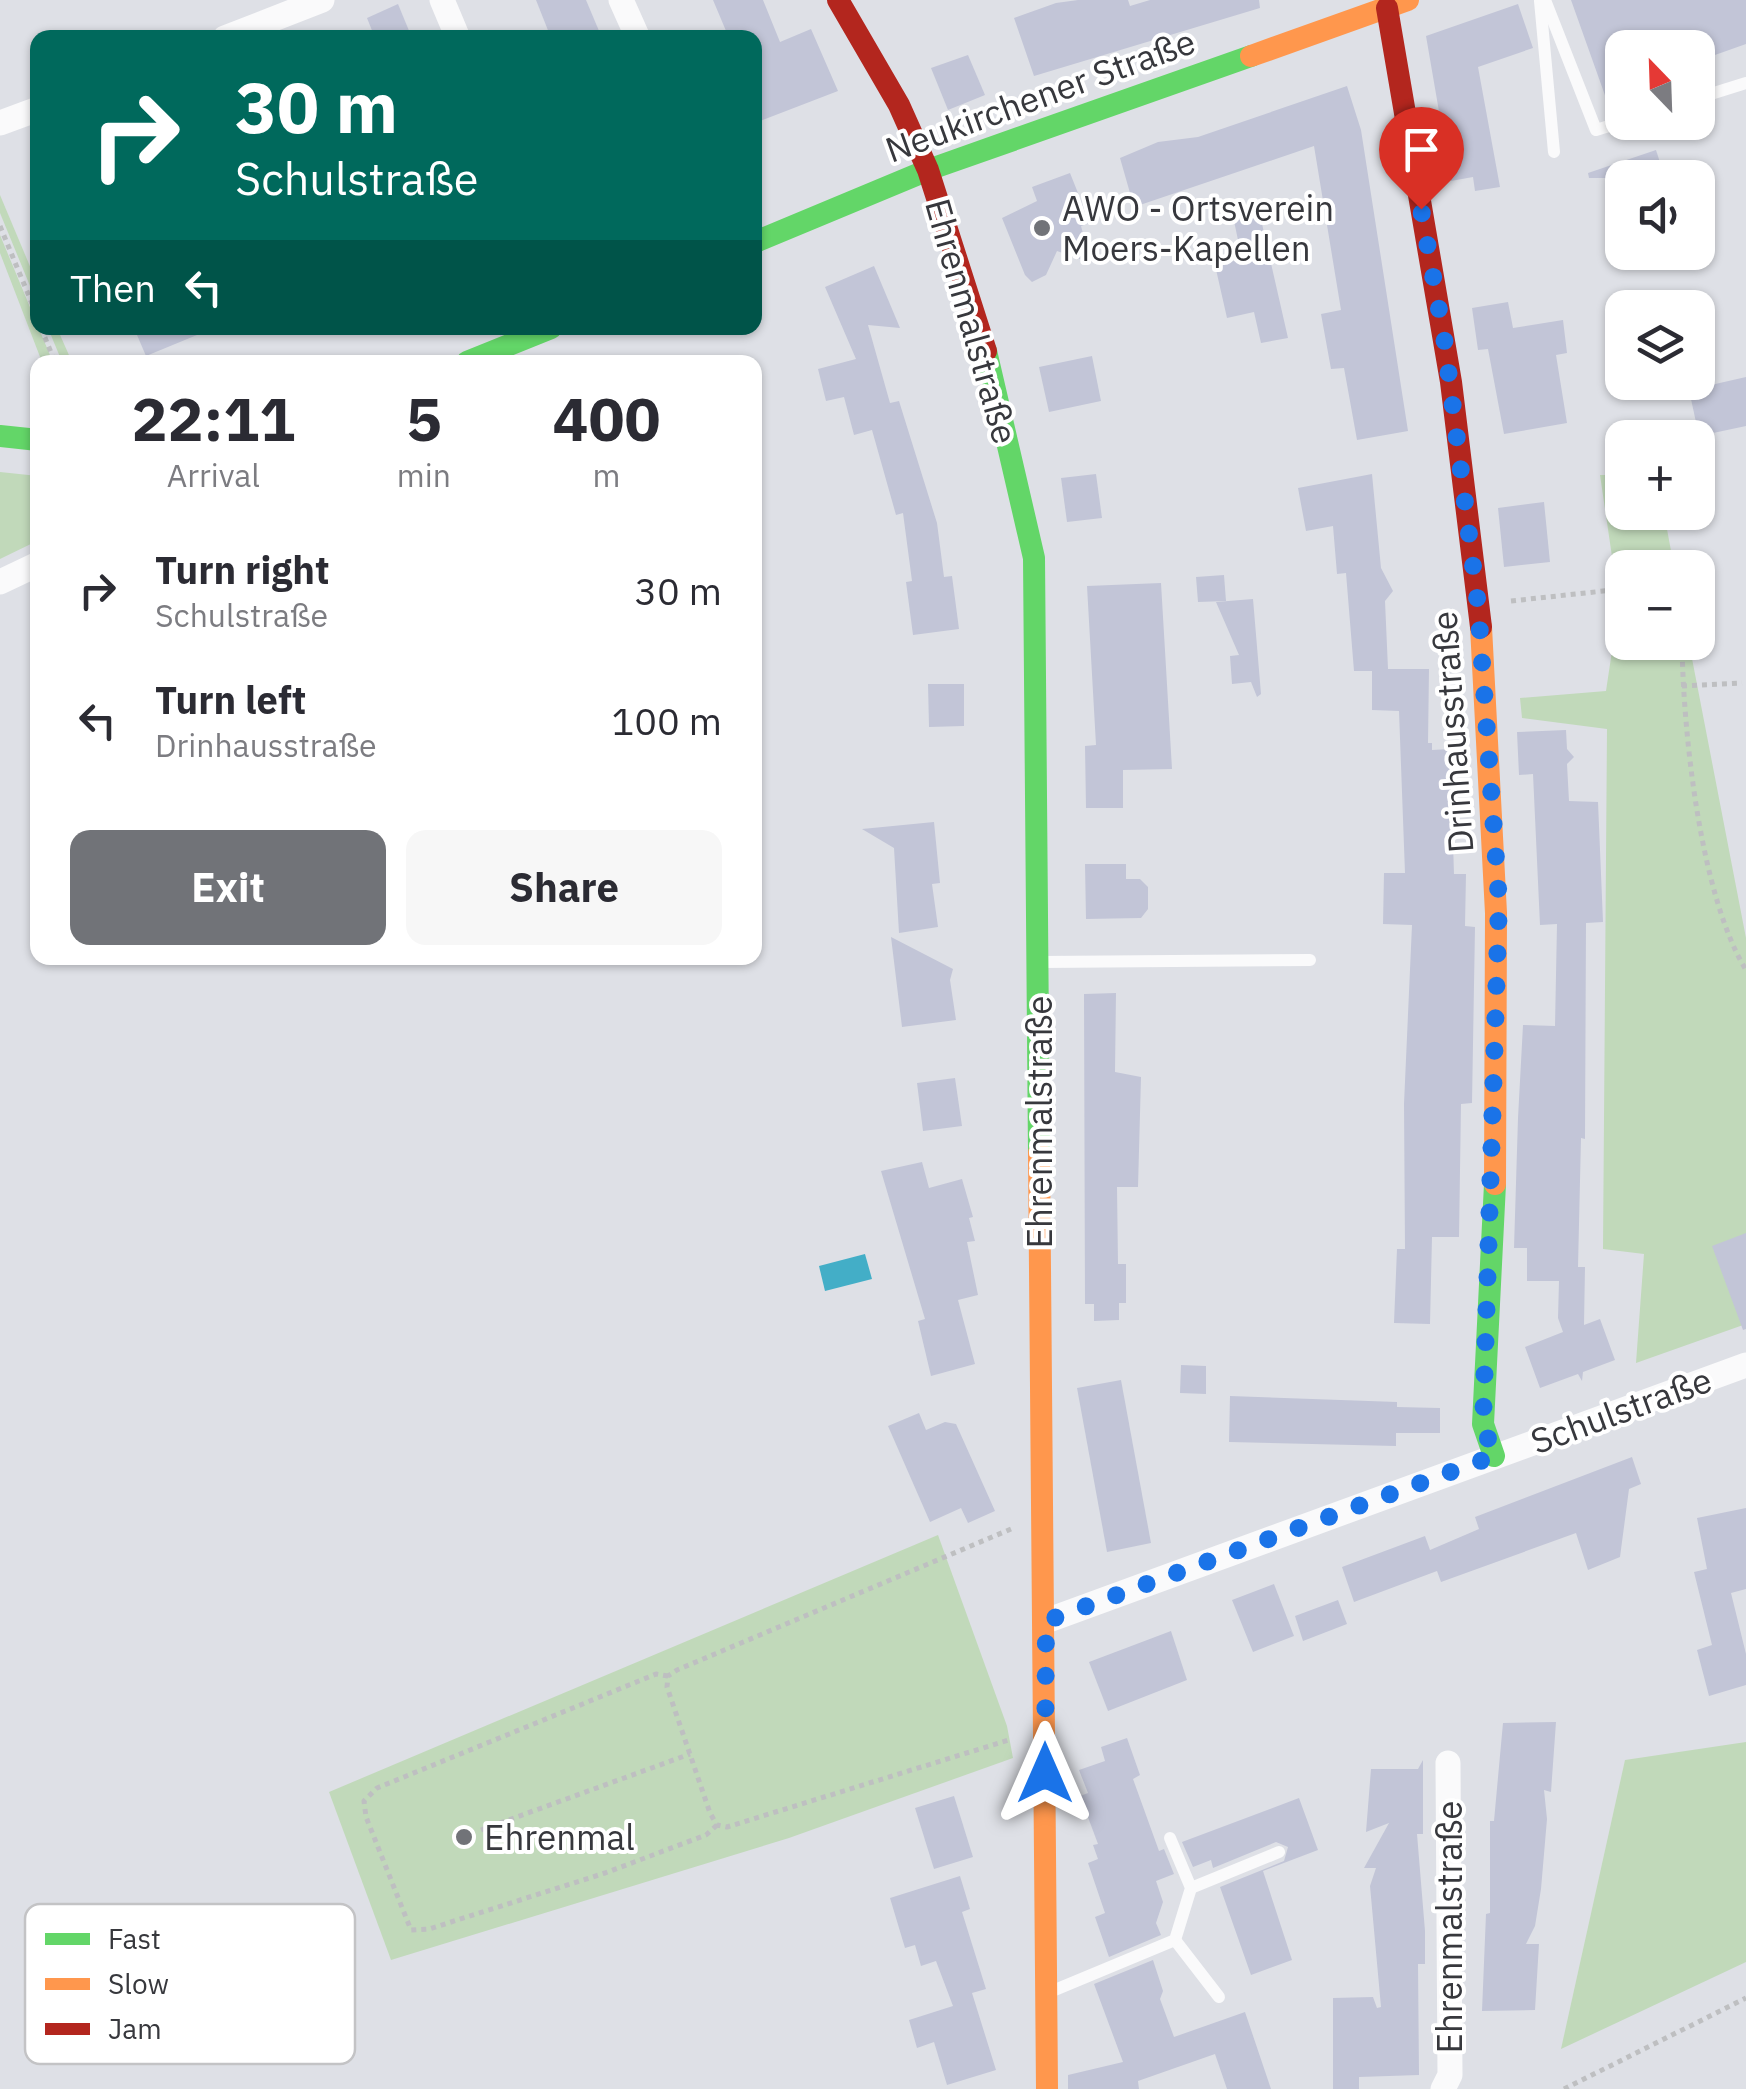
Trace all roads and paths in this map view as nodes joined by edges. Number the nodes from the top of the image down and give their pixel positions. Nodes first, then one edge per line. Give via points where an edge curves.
1 (322, 0) edge
2 (442, 0) edge
3 (621, 0) edge
4 (838, 0) edge
5 (1543, 0) edge
6 (1398, 4) edge
7 (278, 28) edge
8 (455, 30) edge
9 (634, 30) edge
10 (1746, 83) edge
11 (1715, 93) edge
12 (30, 112) edge
13 (0, 123) edge
14 (1605, 127) edge
15 (1554, 152) dead end
16 (928, 170) junction
17 (0, 226) edge
18 (762, 239) edge
19 (30, 299) edge
20 (538, 335) edge
21 (490, 355) edge
22 (0, 436) edge
23 (30, 439) edge
24 (30, 568) edge
25 (0, 582) edge
26 (1605, 591) edge
27 (1478, 605) junction
28 (1682, 660) edge
29 (1742, 683) dead end
30 (1682, 686) junction
31 (1310, 960) dead end
32 (1038, 962) junction
33 (1746, 970) edge
34 (1746, 1364) edge
35 (1494, 1456) junction
36 (1042, 1526) junction
37 (1046, 1621) junction
38 (668, 1676) junction
39 (1044, 1736) junction
40 (690, 1754) junction
41 (1448, 1763) dead end
42 (717, 1825) junction
43 (481, 1830) dead end
44 (1170, 1838) dead end
45 (1279, 1852) dead end
46 (1191, 1888) junction
47 (1174, 1940) junction
48 (1048, 1992) junction
49 (1219, 1997) dead end
50 (1746, 1998) edge
51 (1047, 2089) edge
52 (1442, 2089) edge
53 (1564, 2089) edge

1 - 7 street
2 - 8 street
3 - 9 street
4 - 16 street, Ehrenmalstraße via 900,105
5 - 14 lane via 1596,130
5 - 15 lane
6 - 16 street, Neukirchener Straße
6 - 27 street, Drinhausstraße
10 - 11 lane
12 - 13 street
16 - 18 street, Neukirchener Straße
16 - 32 street, Ehrenmalstraße via 989,362 1034,558
17 - 19 path
20 - 21 street
22 - 23 street
24 - 25 street
26 - 27 path
27 - 35 street, Drinhausstraße via 1499,901 1483,1424
28 - 30 path
29 - 30 path
30 - 33 path via 1701,827 1729,941
31 - 32 lane
32 - 36 street, Ehrenmalstraße
34 - 35 street, Schulstraße
35 - 37 street, Schulstraße
36 - 37 street, Ehrenmalstraße
36 - 38 path via 1016,1527
37 - 39 street, Ehrenmalstraße
38 - 40 path
38 - 42 path via 656,1674 377,1788 364,1801 366,1816 411,1930 605,1873 706,1836
39 - 42 path via 1018,1736
39 - 48 street, Ehrenmalstraße
40 - 42 path
40 - 43 path
41 - 52 street, Ehrenmalstraße via 1450,2075
44 - 46 lane
45 - 46 lane
46 - 47 lane
47 - 48 lane
47 - 49 lane
48 - 51 street, Ehrenmalstraße
50 - 53 path

